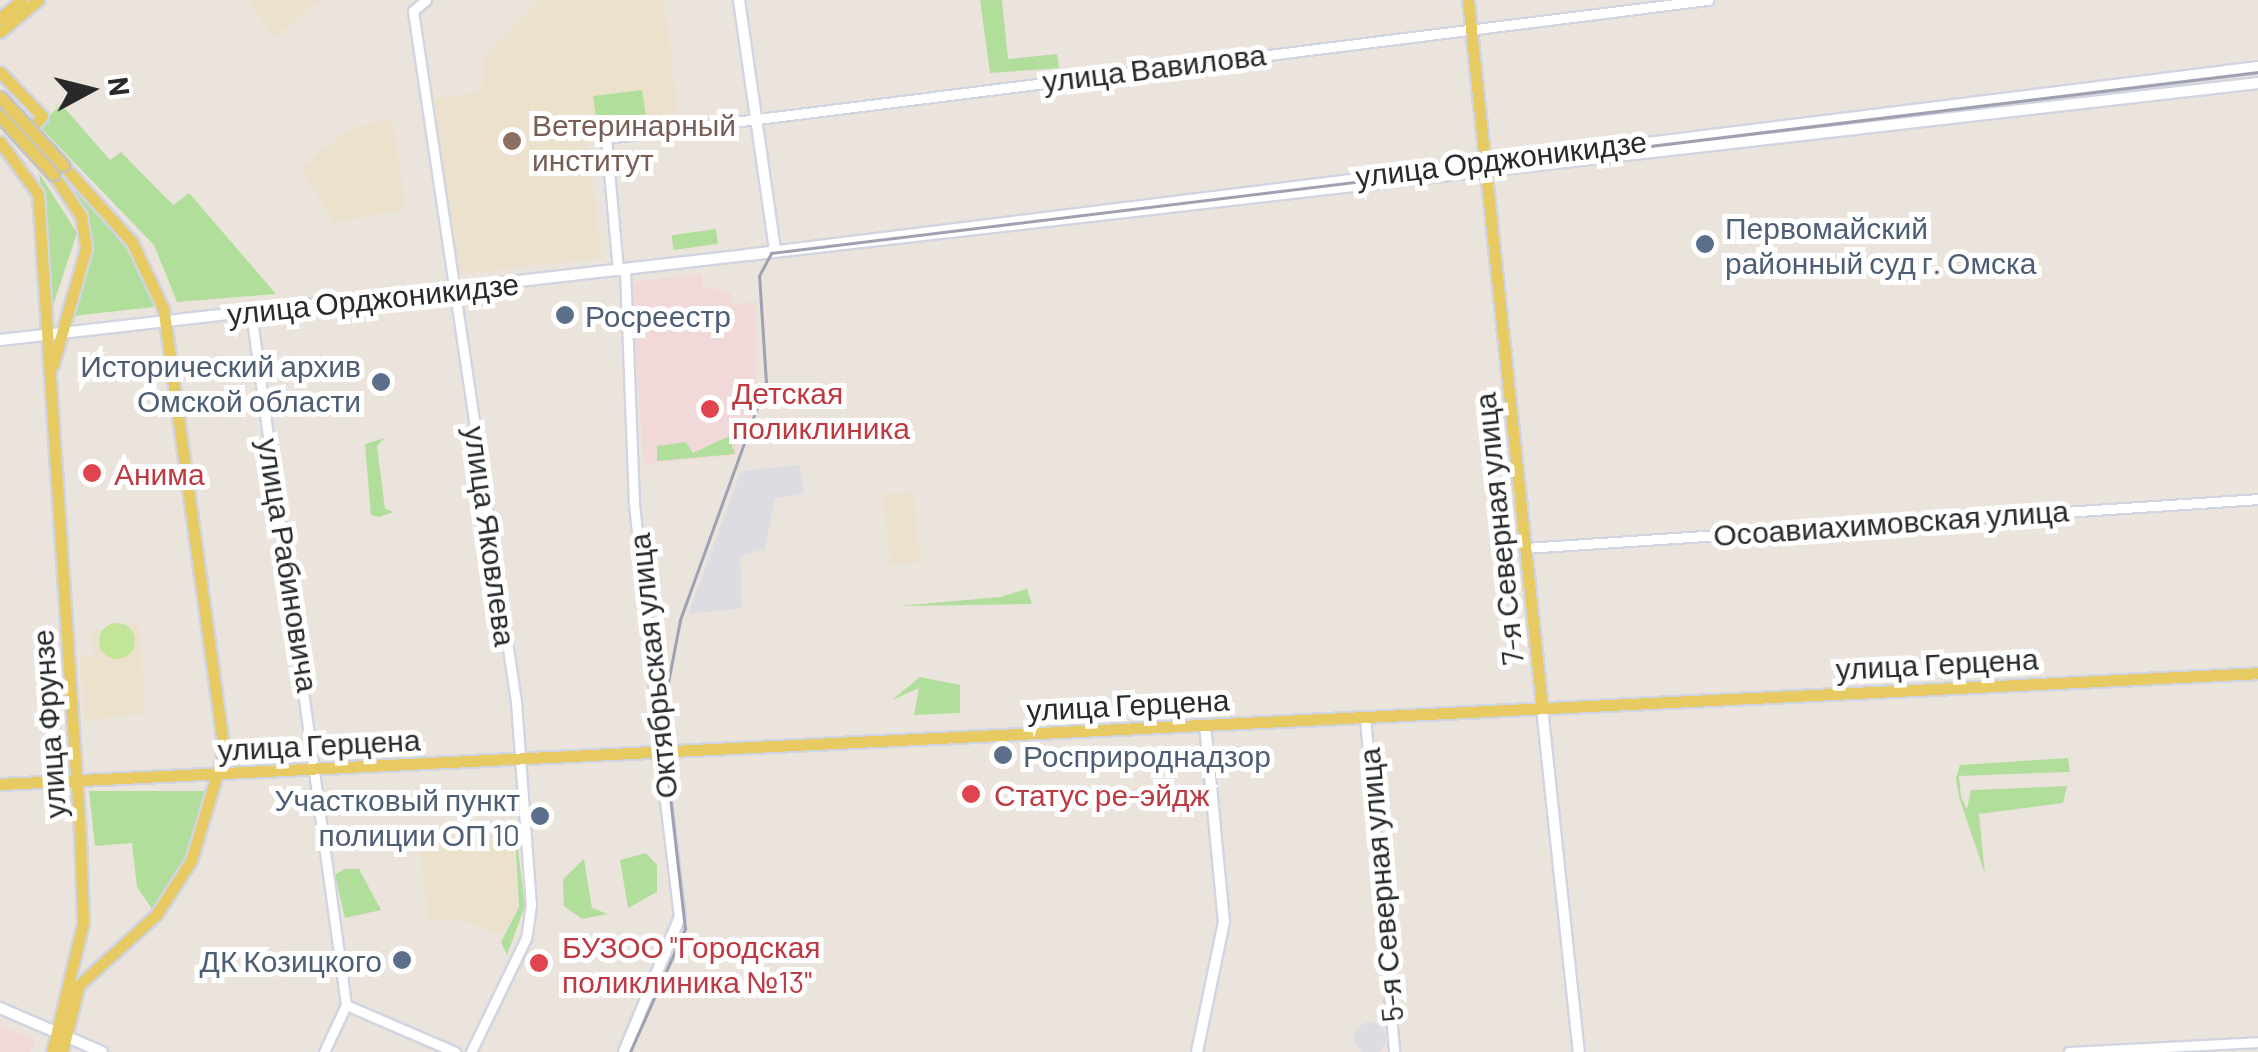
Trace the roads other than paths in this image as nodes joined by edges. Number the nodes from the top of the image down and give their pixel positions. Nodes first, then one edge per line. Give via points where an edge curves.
1 (22, 0) edge
2 (38, 0) edge
3 (426, 0) edge
4 (740, 0) edge
5 (1468, 0) edge
6 (1708, 0) edge
7 (0, 18) edge
8 (1471, 29) junction
9 (0, 32) edge
10 (2258, 66) edge
11 (0, 72) edge
12 (10, 82) junction
13 (2258, 82) edge
14 (4, 97) edge
15 (0, 116) edge
16 (758, 118) junction
17 (38, 120) dead end
18 (603, 142) joint
19 (6, 145) edge
20 (1484, 159) junction
21 (58, 169) junction
22 (1485, 174) junction
23 (775, 251) junction
24 (622, 270) junction
25 (456, 288) junction
26 (251, 312) junction
27 (166, 322) junction
28 (60, 333) junction
29 (46, 335) junction
30 (0, 340) edge
31 (50, 390) junction
32 (2258, 499) edge
33 (1525, 548) junction
34 (2258, 673) edge
35 (1542, 708) junction
36 (1365, 718) junction
37 (1206, 726) junction
38 (660, 752) junction
39 (521, 760) junction
40 (319, 769) junction
41 (222, 774) junction
42 (76, 780) junction
43 (0, 784) edge
44 (346, 1005) junction
45 (0, 1008) edge
46 (59, 1034) junction
47 (2258, 1042) edge
48 (1196, 1050) edge
49 (52, 1052) edge
50 (62, 1052) edge
51 (102, 1052) edge
52 (324, 1052) edge
53 (455, 1052) edge
54 (471, 1052) edge
55 (624, 1052) edge
56 (1394, 1052) edge
57 (1579, 1052) edge
58 (2069, 1052) edge

1 - 7 main road
2 - 9 main road
3 - 25 street, улица Яковлева via 413,11
4 - 16 main road
5 - 8 main road, 7-я Северная улица
6 - 8 street, улица Вавилова
8 - 16 street, улица Вавилова
8 - 20 main road, 7-я Северная улица
10 - 20 main road, улица Орджоникидзе
11 - 12 main road
12 - 14 main road
12 - 17 main road
13 - 22 main road, улица Орджоникидзе
14 - 21 main road, bridge
15 - 21 main road, bridge
16 - 18 street, улица Вавилова
16 - 23 main road
18 - 24 street, Октябрьская улица
19 - 29 main road, улица Фрунзе via 38,194
20 - 22 main road, 7-я Северная улица
20 - 23 main road, улица Орджоникидзе
21 - 27 main road via 140,254
21 - 28 main road, улица Фрунзе via 81,216 86,248
22 - 23 main road, улица Орджоникидзе
22 - 33 main road, 7-я Северная улица
23 - 24 main road, улица Орджоникидзе
24 - 25 main road, улица Орджоникидзе
24 - 38 street, Октябрьская улица via 634,504
25 - 26 main road, улица Орджоникидзе
25 - 39 street, улица Яковлева
26 - 27 main road, улица Орджоникидзе
26 - 40 street, улица Рабиновича
27 - 28 main road, улица Орджоникидзе
27 - 41 main road via 220,696
28 - 29 main road, улица Орджоникидзе
28 - 31 main road, улица Фрунзе
29 - 30 main road, улица Орджоникидзе
29 - 31 main road, улица Фрунзе
31 - 42 main road, улица Фрунзе
32 - 33 street, Осоавиахимовская улица
33 - 35 main road, 7-я Северная улица
34 - 35 main road, улица Герцена
35 - 36 main road, улица Герцена
35 - 57 main road, 7-я Северная улица
36 - 37 main road, улица Герцена
36 - 56 street, 5-я Северная улица
37 - 38 main road, улица Герцена
37 - 48 main road via 1224,922
38 - 39 main road, улица Герцена
38 - 55 main road, Октябрьская улица via 680,917
39 - 40 main road, улица Герцена
39 - 54 street, улица Яковлева via 529,928
40 - 41 main road, улица Герцена
40 - 44 street, улица Рабиновича
41 - 42 main road, улица Герцена
41 - 46 main road via 174,891 79,985
42 - 43 main road, улица Герцена
42 - 46 main road, улица Фрунзе via 83,923
44 - 52 street
44 - 53 street
45 - 46 main road
46 - 49 main road, улица Фрунзе
46 - 50 main road, улица Фрунзе
46 - 51 main road
47 - 58 street

